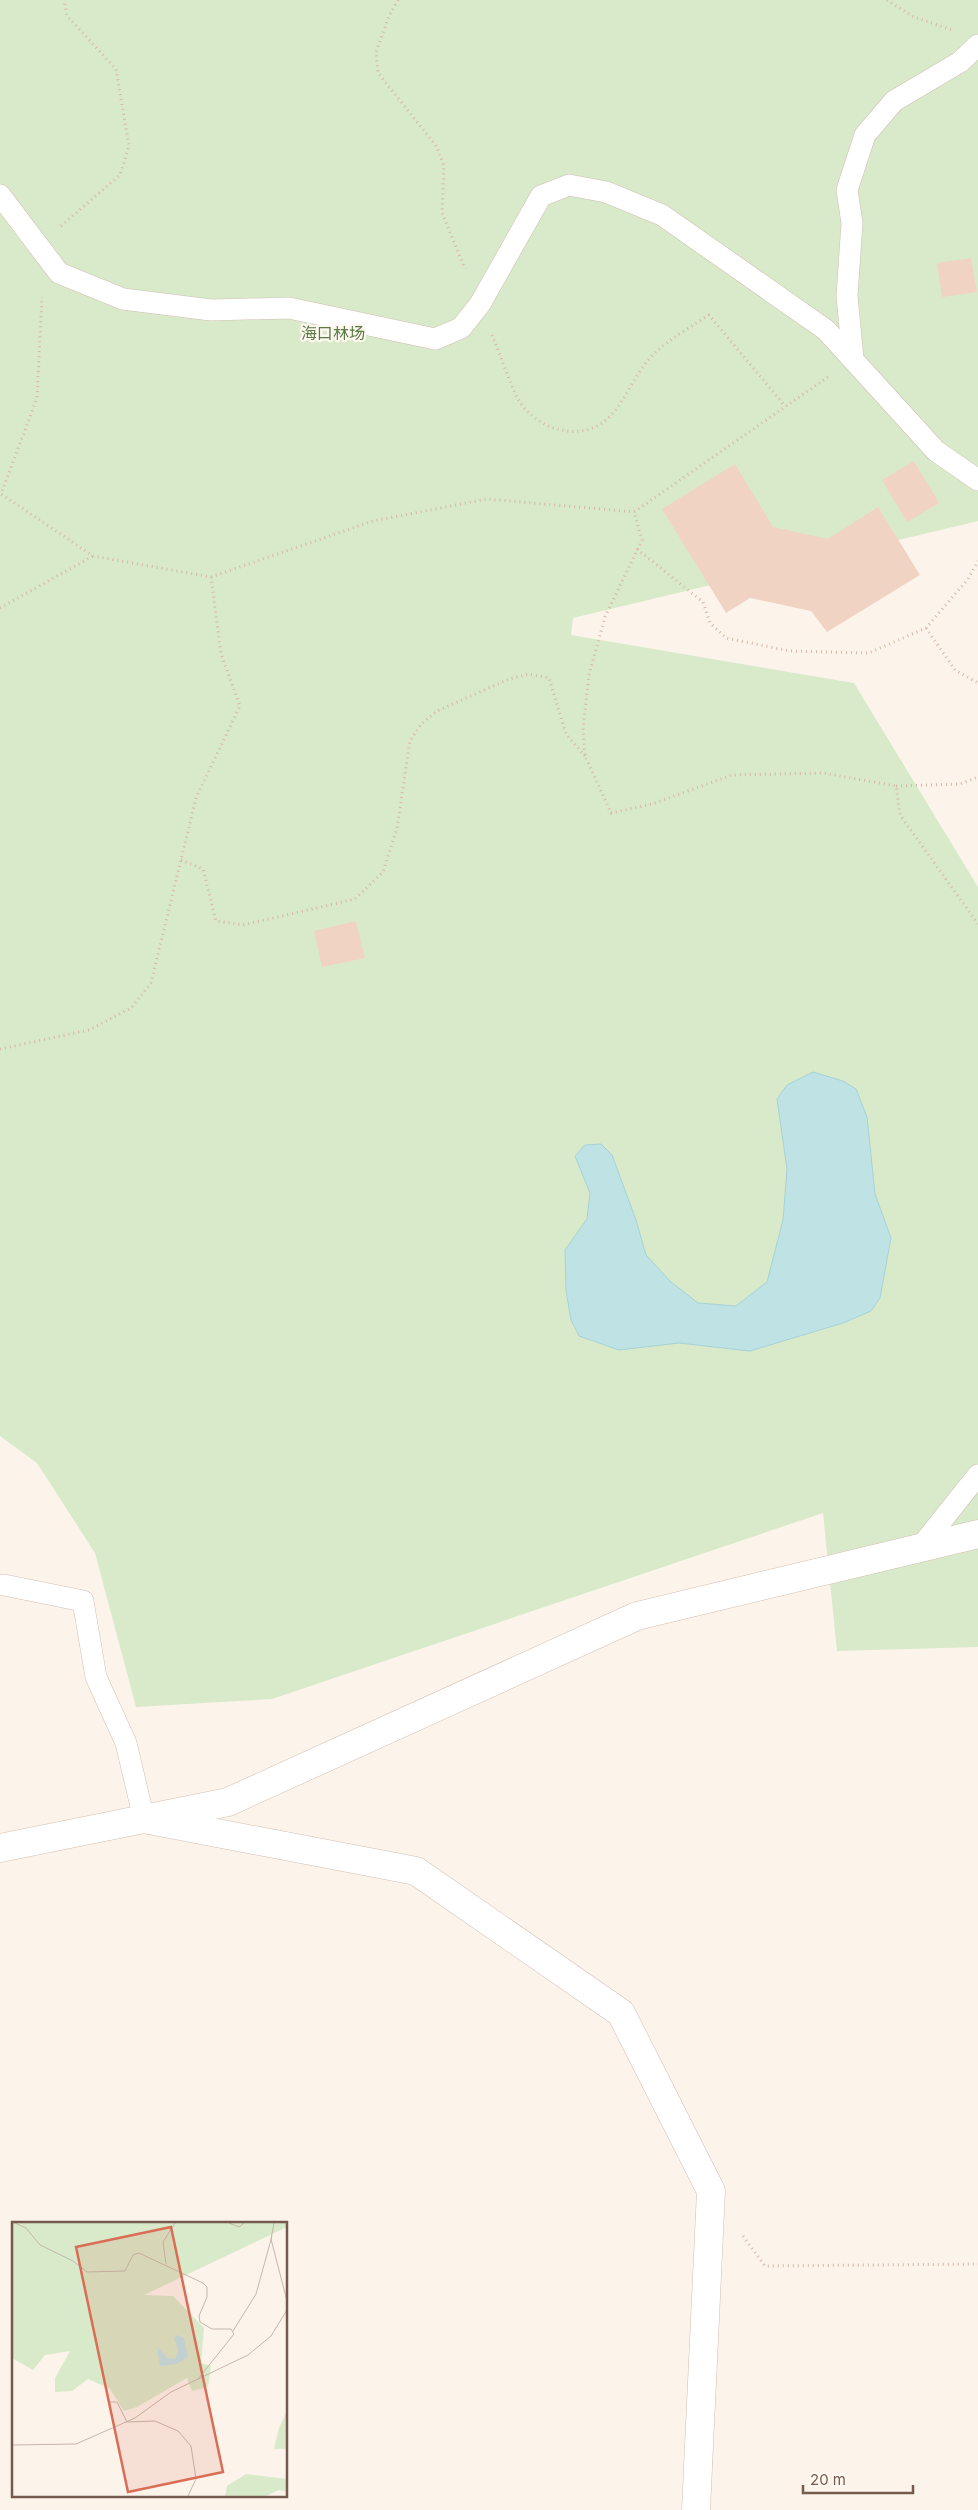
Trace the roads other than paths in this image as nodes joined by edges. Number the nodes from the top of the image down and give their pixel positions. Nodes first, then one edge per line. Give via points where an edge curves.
1 (978, 44) edge
2 (0, 195) edge
3 (853, 359) junction
4 (978, 480) edge
5 (978, 1475) edge
6 (978, 1534) edge
7 (919, 1548) junction
8 (4, 1585) dead end
9 (144, 1819) junction
10 (0, 1848) edge
11 (696, 2510) edge

1 - 3 lane via 960,62 894,101 865,134 847,190 852,223 847,296
2 - 3 lane via 59,273 123,299 211,310 289,308 435,339 461,328 480,304 541,196 569,185 606,192 662,214 826,330
3 - 4 lane via 936,451
5 - 7 lane
6 - 7 street
7 - 9 street via 637,1616 228,1802
8 - 9 lane via 83,1601 96,1677 126,1743
9 - 10 street
9 - 11 street via 416,1871 620,2013 711,2191

